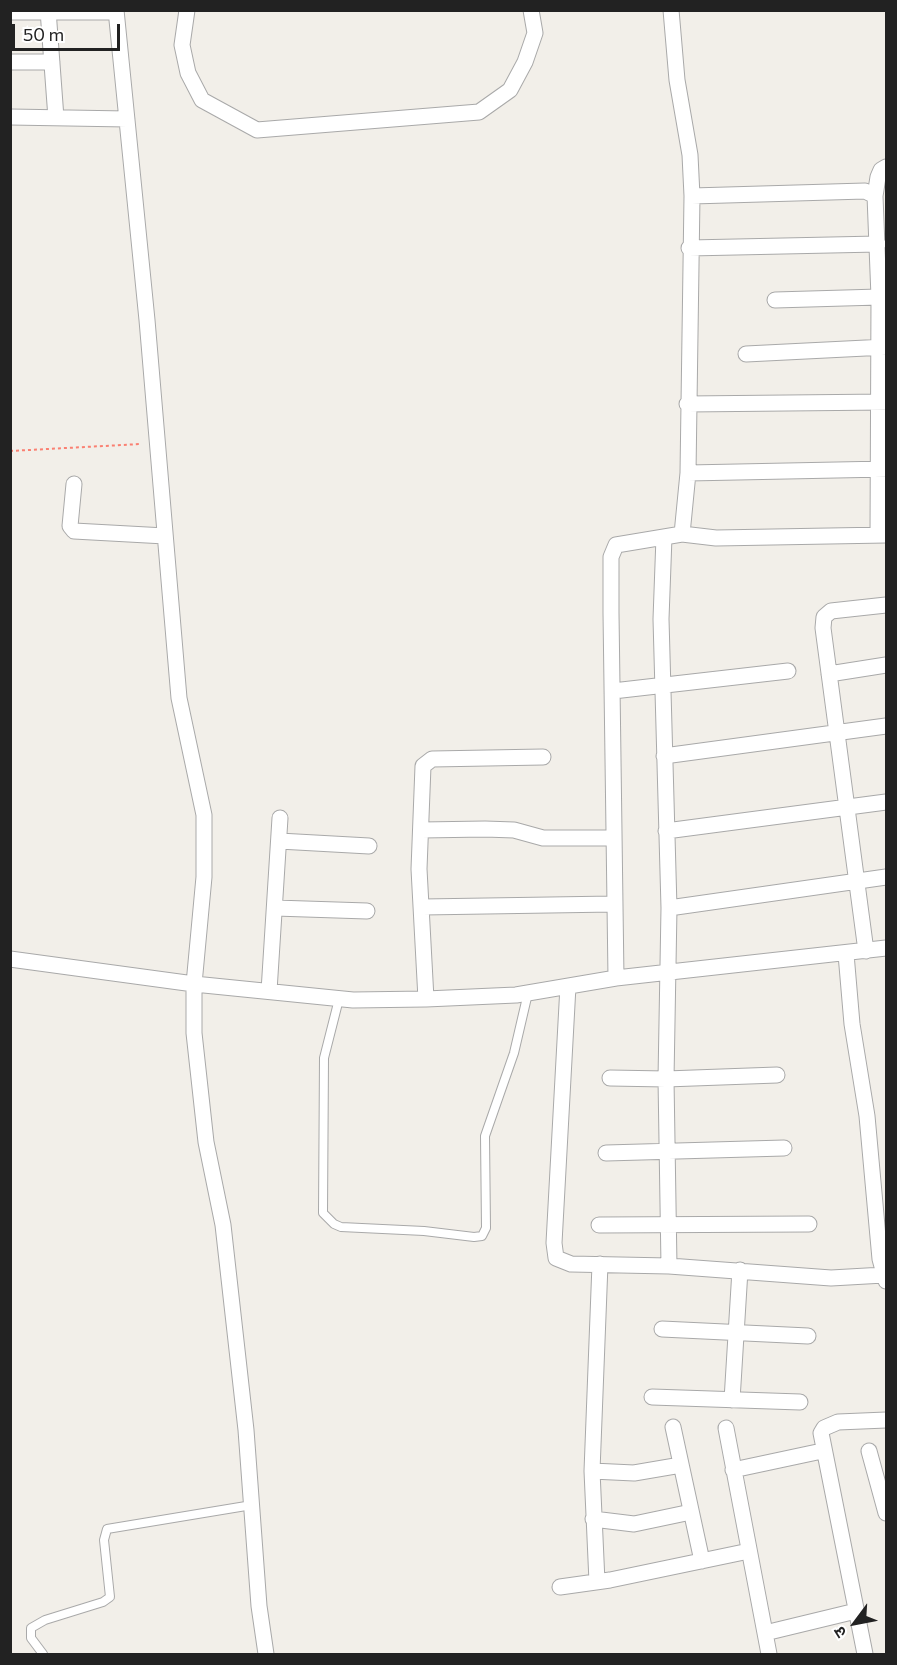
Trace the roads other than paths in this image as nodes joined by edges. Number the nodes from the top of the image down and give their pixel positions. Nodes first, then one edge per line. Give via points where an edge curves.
1 (187, 10) edge
2 (531, 10) edge
3 (670, 10) edge
4 (48, 11) edge
5 (116, 11) edge
6 (10, 12) edge
7 (10, 62) edge
8 (52, 62) junction
9 (10, 117) edge
10 (56, 118) junction
11 (127, 119) junction
12 (886, 167) edge
13 (692, 196) junction
14 (875, 196) junction
15 (881, 237) edge
16 (689, 248) junction
17 (879, 297) junction
18 (775, 300) dead end
19 (883, 347) edge
20 (746, 354) dead end
21 (883, 402) edge
22 (687, 404) junction
23 (883, 469) edge
24 (688, 473) junction
25 (74, 484) dead end
26 (682, 534) junction
27 (882, 535) edge
28 (165, 536) junction
29 (664, 537) junction
30 (886, 605) edge
31 (886, 665) edge
32 (788, 671) dead end
33 (829, 674) junction
34 (662, 685) junction
35 (613, 691) junction
36 (886, 726) edge
37 (836, 733) junction
38 (664, 756) junction
39 (543, 757) dead end
40 (886, 801) edge
41 (845, 808) junction
42 (280, 818) dead end
43 (422, 830) junction
44 (666, 831) junction
45 (613, 838) junction
46 (279, 841) junction
47 (369, 846) dead end
48 (886, 877) edge
49 (855, 881) junction
50 (613, 904) junction
51 (423, 907) junction
52 (274, 908) junction
53 (669, 908) junction
54 (367, 911) dead end
55 (886, 948) edge
56 (866, 951) junction
57 (846, 954) junction
58 (10, 959) edge
59 (666, 973) junction
60 (616, 978) junction
61 (194, 984) junction
62 (568, 986) junction
63 (269, 992) junction
64 (528, 993) junction
65 (339, 999) junction
66 (426, 999) junction
67 (777, 1075) dead end
68 (610, 1078) dead end
69 (666, 1080) junction
70 (784, 1148) dead end
71 (667, 1152) junction
72 (606, 1153) dead end
73 (809, 1224) dead end
74 (599, 1225) dead end
75 (670, 1225) junction
76 (600, 1264) junction
77 (669, 1266) junction
78 (740, 1270) junction
79 (885, 1278) edge
80 (662, 1329) dead end
81 (735, 1331) junction
82 (808, 1336) dead end
83 (652, 1397) dead end
84 (732, 1400) junction
85 (800, 1402) dead end
86 (886, 1420) edge
87 (673, 1427) dead end
88 (726, 1428) dead end
89 (822, 1451) junction
90 (869, 1451) dead end
91 (681, 1465) junction
92 (733, 1470) junction
93 (592, 1471) junction
94 (254, 1504) junction
95 (886, 1511) edge
96 (691, 1512) junction
97 (593, 1519) junction
98 (749, 1551) junction
99 (702, 1561) junction
100 (597, 1582) junction
101 (560, 1587) dead end
102 (856, 1611) junction
103 (765, 1633) junction
104 (43, 1654) edge
105 (266, 1654) edge
106 (769, 1654) edge
107 (865, 1654) edge

1 - 2 street via 182,45 188,73 202,100 257,130 479,112 510,90 525,62 535,33
3 - 13 street
4 - 5 street
4 - 6 street
4 - 8 street
5 - 11 street
7 - 8 street
8 - 10 street
9 - 10 street
10 - 11 street
11 - 28 street
12 - 14 street via 878,177
13 - 14 street via 865,191
13 - 16 street
14 - 15 street
15 - 16 street
15 - 17 street
16 - 22 street
17 - 18 street
17 - 19 street
19 - 20 street
19 - 21 street
21 - 22 street
21 - 23 street
22 - 24 street
23 - 24 street
23 - 27 street
24 - 26 street
25 - 28 street via 70,526 74,531
26 - 27 street via 716,538
26 - 29 street
28 - 61 street via 179,698 204,815 202,913
29 - 34 street
29 - 35 street via 622,542 613,551
30 - 33 street via 831,611 824,617
31 - 33 street
32 - 34 street
33 - 37 street
34 - 35 street
34 - 38 street
35 - 45 street
36 - 37 street
37 - 38 street
37 - 41 street
38 - 44 street
39 - 43 street via 426,761
40 - 41 street
41 - 44 street
41 - 49 street
42 - 46 street
43 - 45 street via 514,830 543,838
43 - 51 street via 419,869
44 - 53 street
45 - 50 street
46 - 47 street
46 - 52 street
48 - 49 street
49 - 53 street
49 - 56 street
50 - 51 street
50 - 60 street
51 - 66 street
52 - 54 street
52 - 63 street
53 - 59 street
55 - 56 street
56 - 57 street
57 - 59 street
57 - 79 street
58 - 61 street
59 - 60 street
59 - 69 street
60 - 62 street
61 - 63 street
61 - 94 street via 200,1101 224,1225
62 - 64 street
62 - 76 street via 554,1252 561,1262
63 - 65 street
64 - 65 lane via 514,1053 485,1136 486,1228 482,1236 474,1238 341,1227 323,1213 324,1058
64 - 66 street
65 - 66 street
67 - 69 street
68 - 69 street
69 - 71 street
70 - 71 street
71 - 72 street
71 - 75 street
73 - 75 street
74 - 75 street
75 - 77 street
76 - 77 street
76 - 93 street
77 - 78 street
78 - 79 street
78 - 81 street
80 - 81 street
81 - 82 street
81 - 84 street
83 - 84 street
84 - 85 street
86 - 89 street via 830,1424 821,1433
87 - 91 street
88 - 92 street
89 - 92 street
89 - 102 street
90 - 95 street
91 - 93 street via 634,1473
91 - 96 street
92 - 98 street
93 - 97 street
94 - 104 lane via 107,1529 104,1540 110,1596 31,1628 31,1638
94 - 105 street via 259,1606
96 - 97 street via 634,1524
96 - 99 street
97 - 100 street
98 - 99 street
98 - 103 street
99 - 100 street
100 - 101 street
102 - 103 street
102 - 107 street
103 - 106 street

